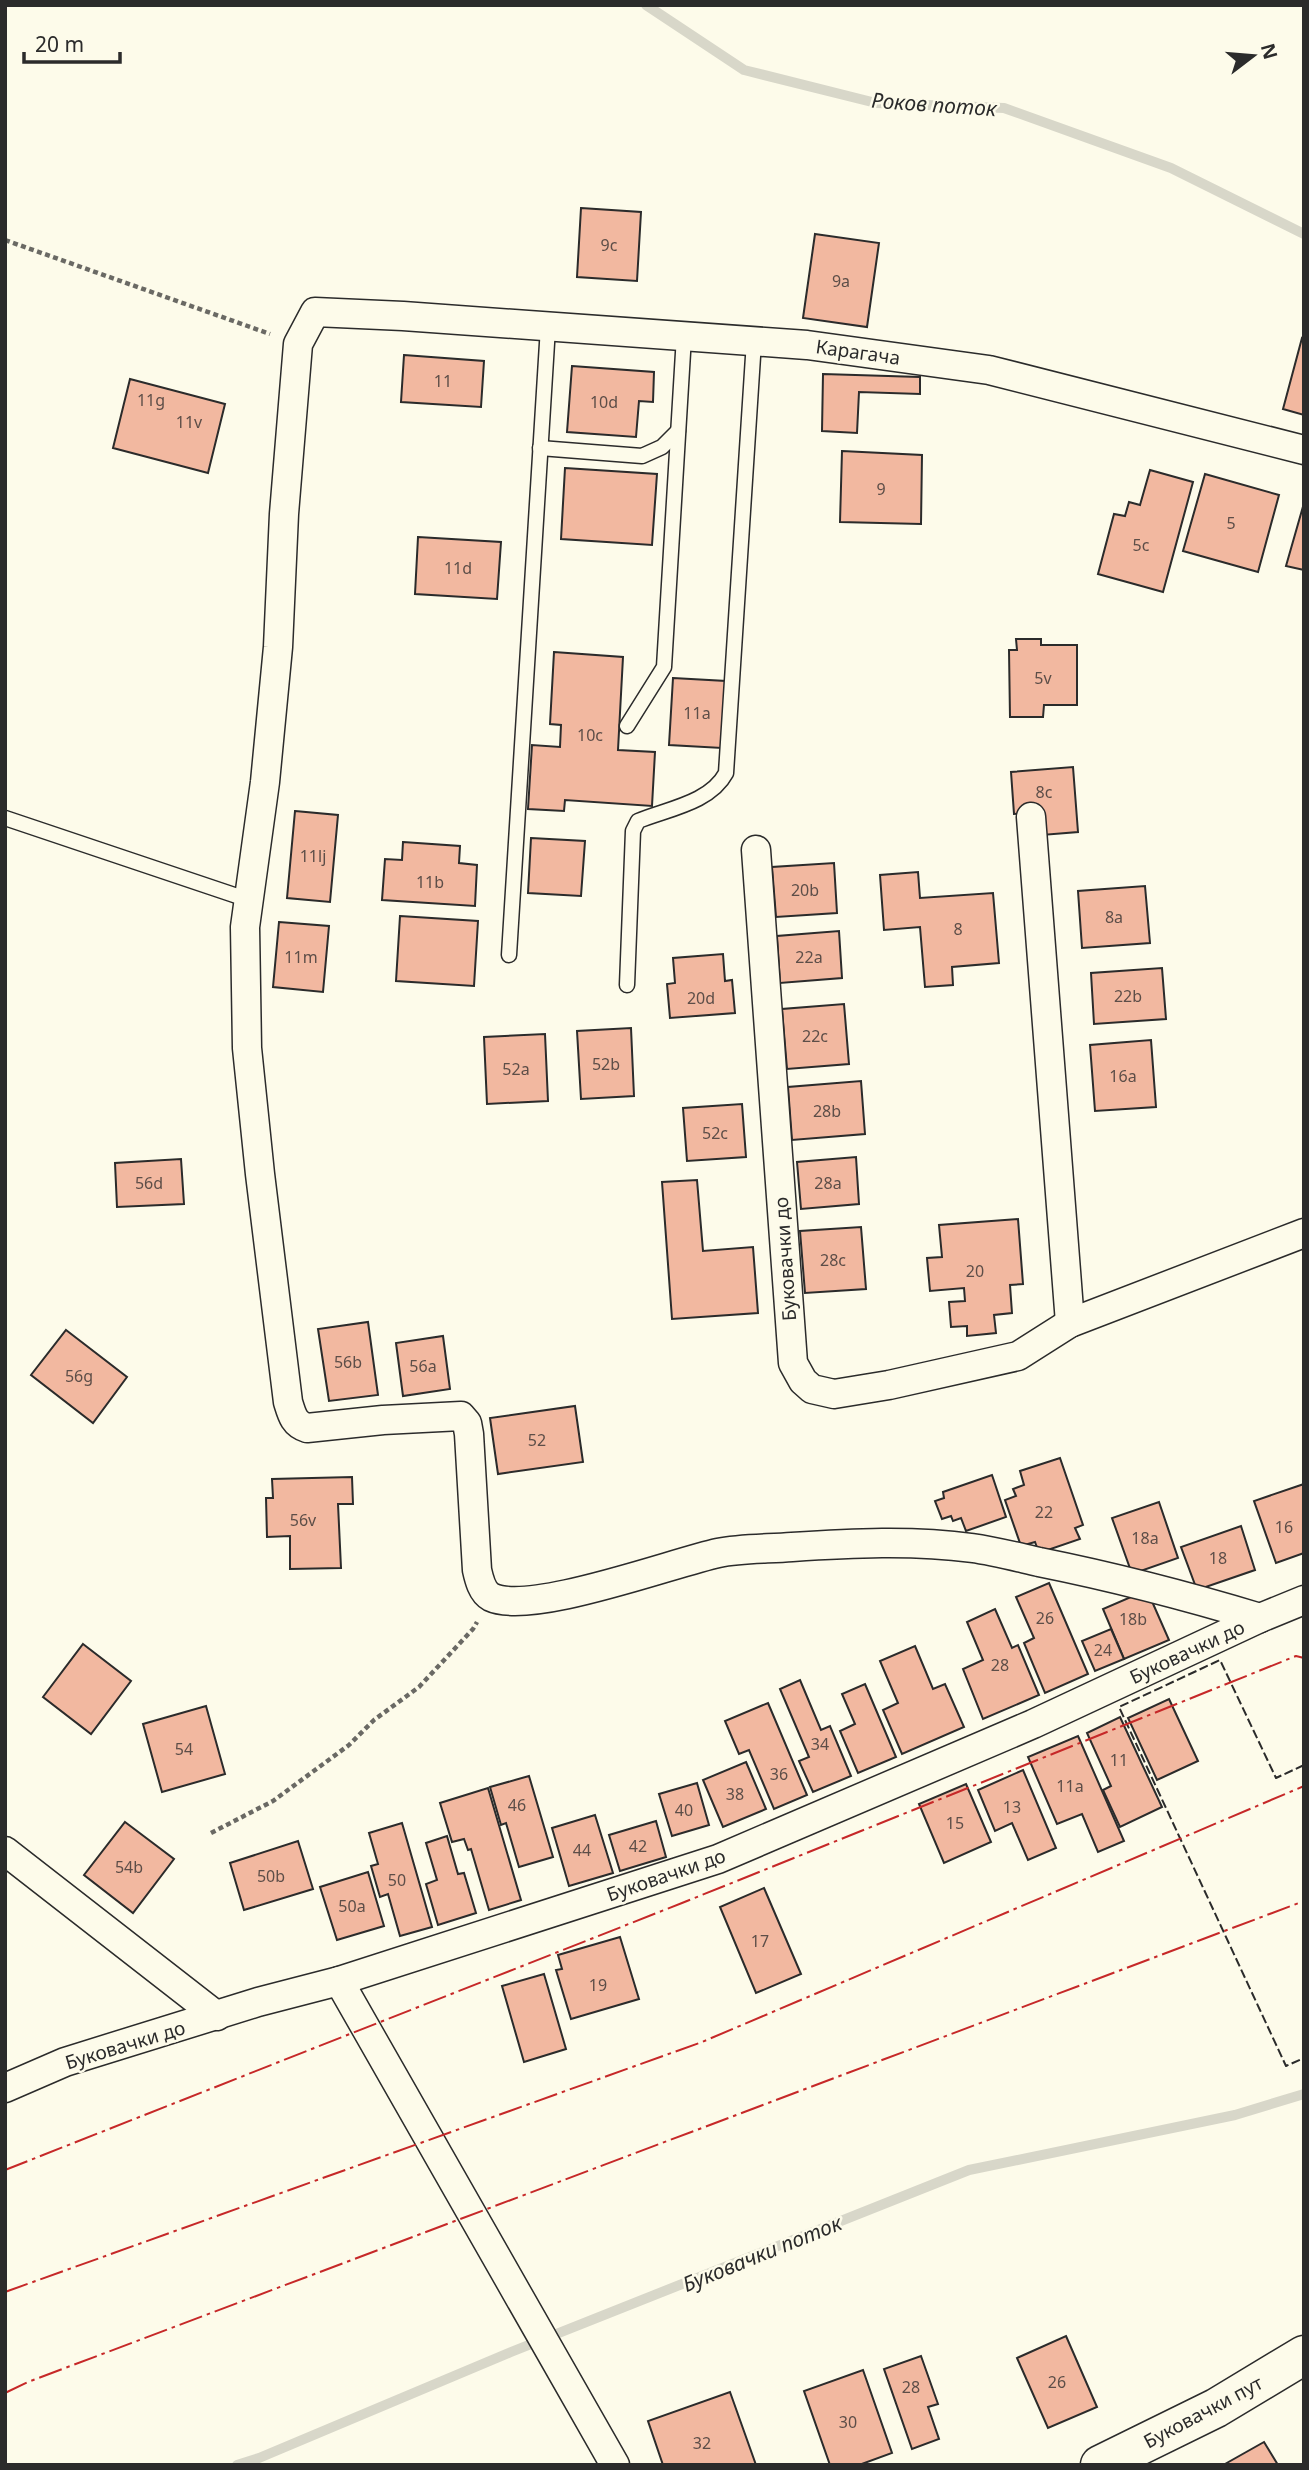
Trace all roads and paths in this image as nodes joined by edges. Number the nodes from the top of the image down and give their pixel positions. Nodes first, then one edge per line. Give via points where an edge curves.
1 (5, 240) edge
2 (548, 327) junction
3 (684, 336) junction
4 (754, 341) junction
5 (298, 344) junction
6 (678, 431) junction
7 (540, 449) junction
8 (1304, 450) edge
9 (627, 726) dead end
10 (1031, 817) dead end
11 (5, 818) edge
12 (756, 850) dead end
13 (248, 900) junction
14 (509, 955) dead end
15 (627, 985) dead end
16 (1304, 1233) edge
17 (1070, 1323) junction
18 (489, 1596) junction
19 (1304, 1600) edge
20 (1260, 1618) junction
21 (211, 1833) dead end
22 (5, 1851) edge
23 (339, 1981) junction
24 (217, 2017) junction
25 (5, 2088) edge
26 (1304, 2355) edge
27 (615, 2465) edge
28 (1100, 2465) edge

1 - 5 path
2 - 3 street, Карагача
2 - 5 street, Карагача via 315,312
2 - 7 lane
3 - 4 street, Карагача
3 - 6 lane
4 - 8 street, Карагача via 989,370
4 - 15 lane via 726,773 695,800 638,821 633,831
5 - 13 street via 278,647
6 - 7 lane via 662,447 642,456
6 - 9 lane via 664,667
7 - 14 lane
10 - 17 street
11 - 13 lane
12 - 17 street, Буковачки до via 793,1363 803,1381 812,1389 834,1394 889,1385 1018,1356
13 - 18 street via 247,1048 275,1306 292,1416 307,1428 461,1416 469,1434 477,1570
16 - 17 street, Буковачки до
18 - 20 street via 531,1601 720,1553 903,1544 971,1548 1168,1591
18 - 21 path via 473,1629 419,1688 273,1801
19 - 20 street, Буковачки до
20 - 23 street, Буковачки до via 1033,1724 719,1858
22 - 24 street
23 - 24 street, Буковачки до
23 - 27 street
24 - 25 street, Буковачки до via 65,2062
26 - 28 street, Буковачки пут via 1216,2408

